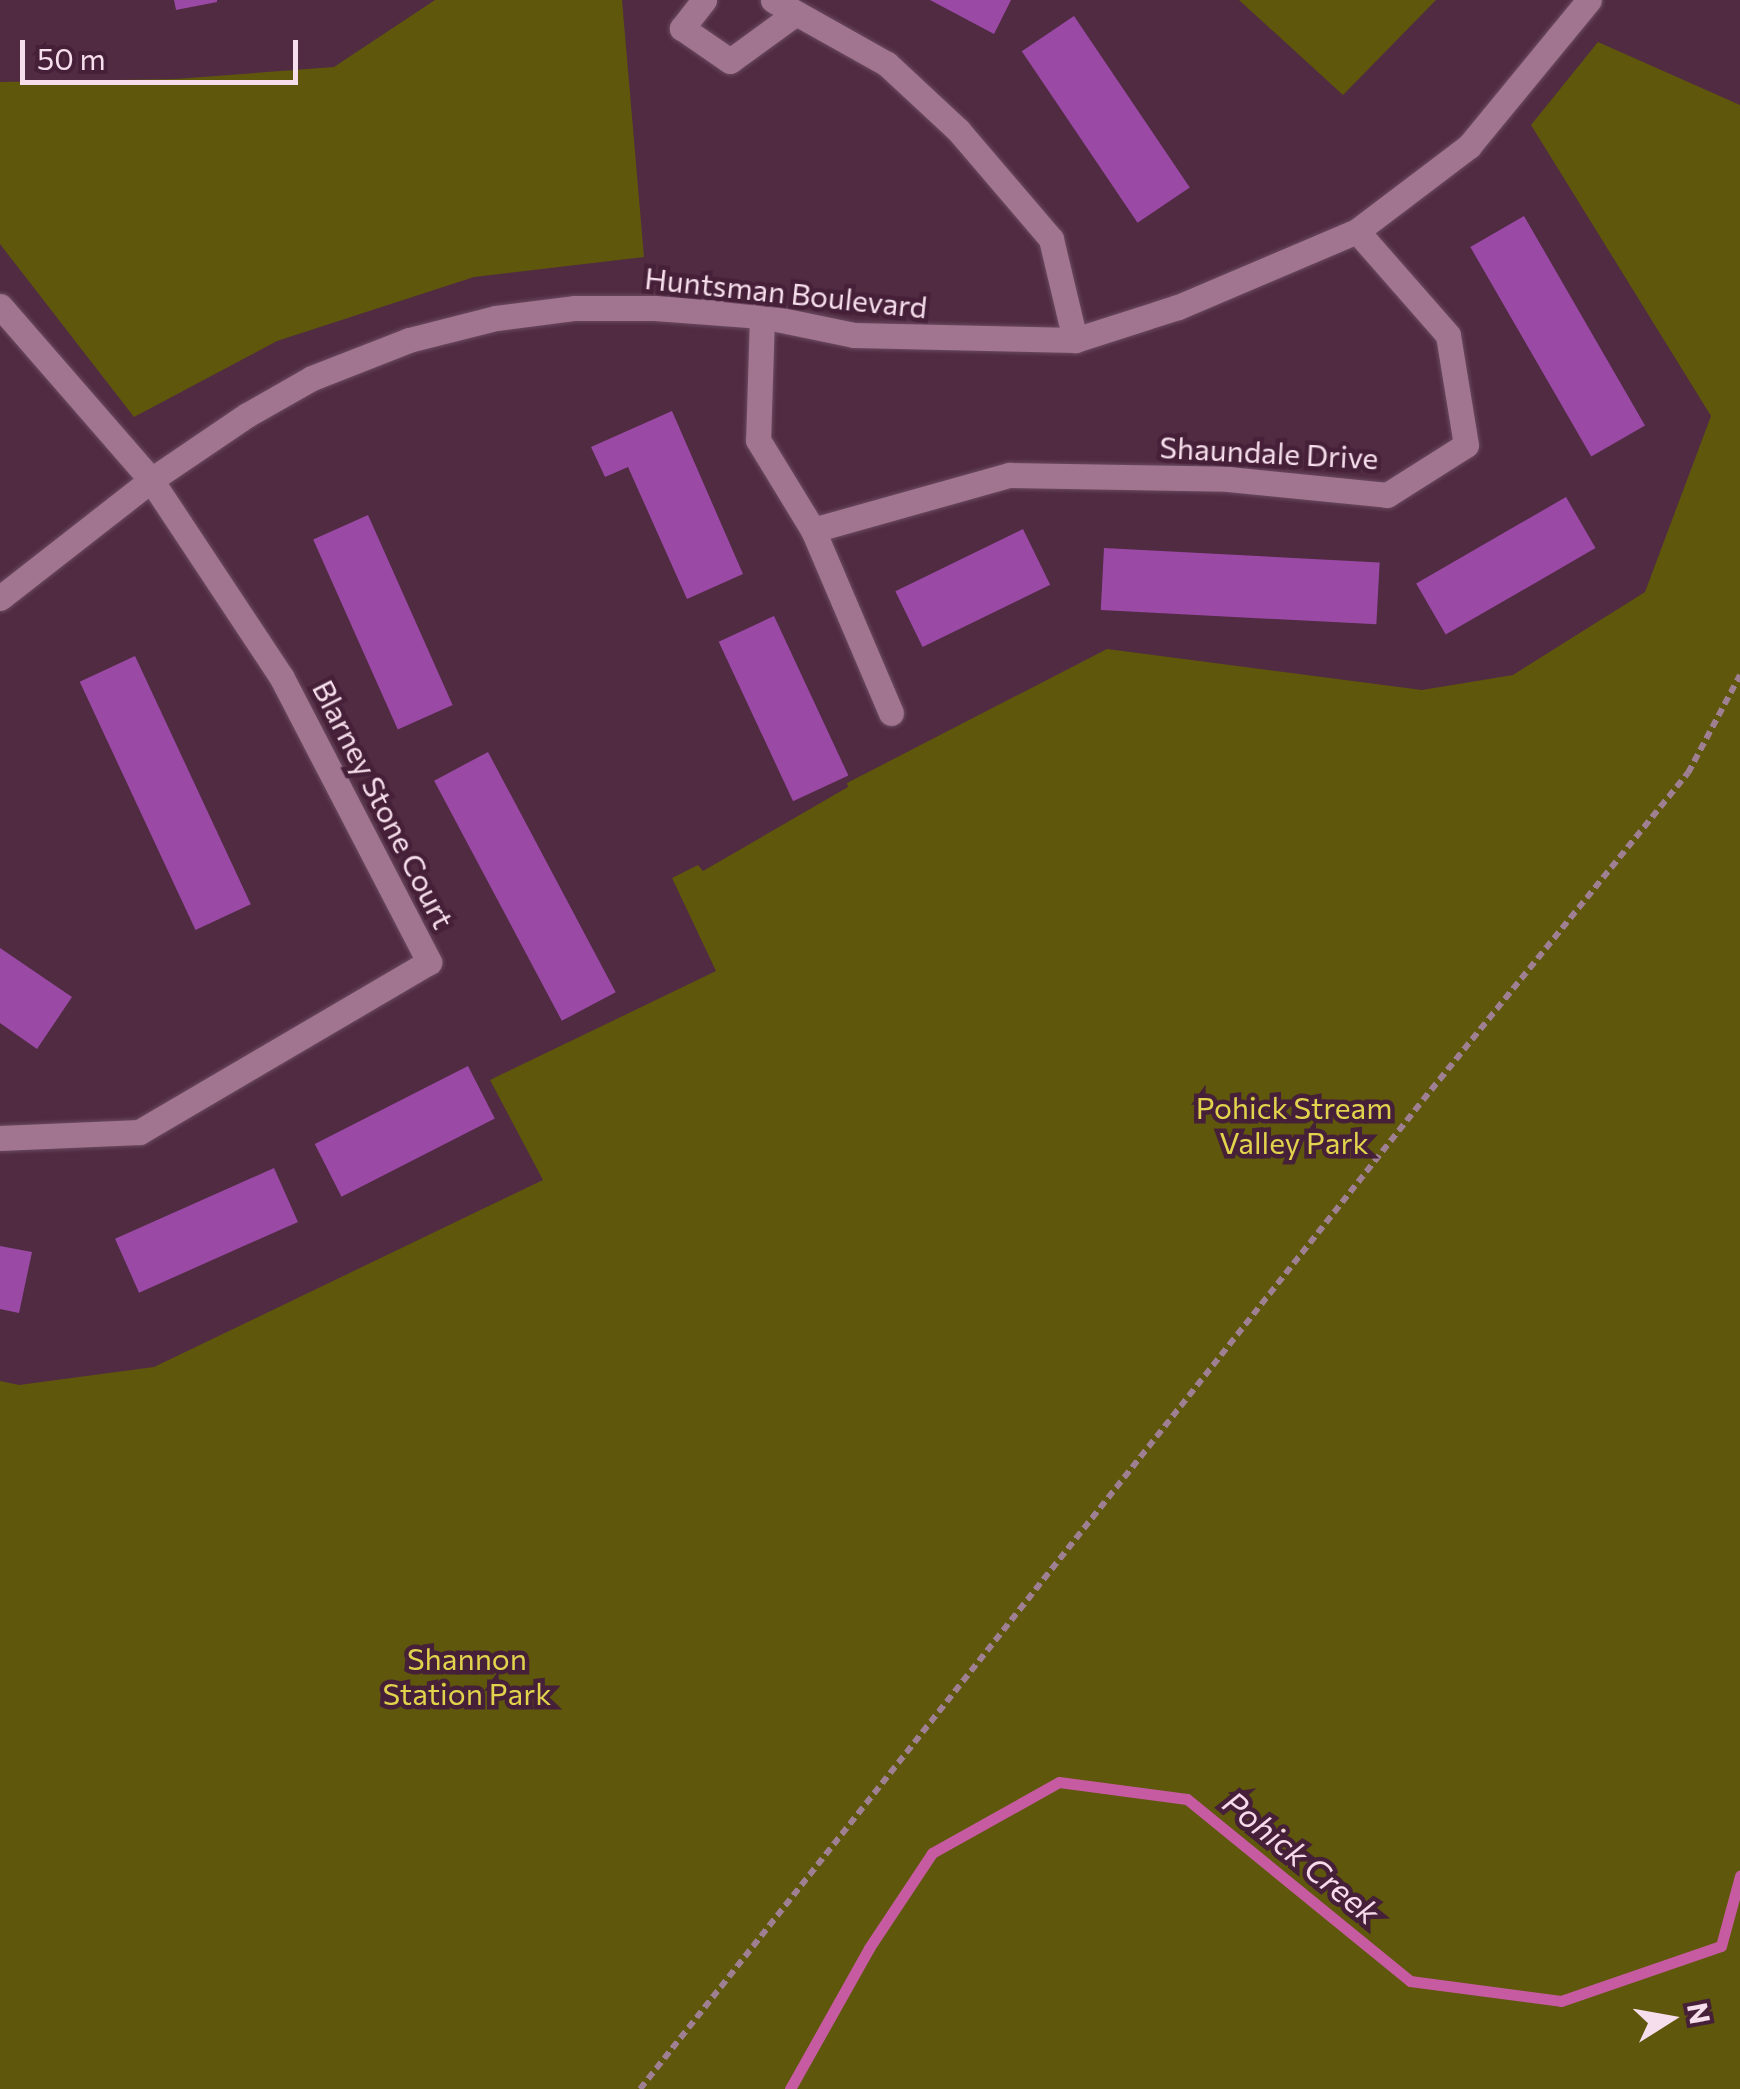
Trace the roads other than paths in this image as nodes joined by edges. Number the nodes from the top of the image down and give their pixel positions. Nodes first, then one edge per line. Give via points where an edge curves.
1 (704, 0) edge
2 (1589, 0) edge
3 (783, 7) edge
4 (1357, 231) junction
5 (0, 306) edge
6 (762, 316) junction
7 (1075, 340) junction
8 (150, 480) junction
9 (814, 530) junction
10 (0, 598) edge
11 (891, 714) dead end
12 (0, 1138) edge

1 - 3 street via 682,28 730,61
2 - 4 street, Huntsman Boulevard via 1469,146
3 - 7 street via 887,64 958,130 1051,239
4 - 7 street, Huntsman Boulevard via 1178,307
4 - 9 street, Shaundale Drive via 1448,335 1466,445 1386,495 1228,479 1009,475
5 - 8 street
6 - 7 street, Huntsman Boulevard via 854,336
6 - 8 street, Huntsman Boulevard via 576,308 496,318 409,340 312,378
6 - 9 street via 758,440
8 - 10 street, Huntsman Boulevard
8 - 12 street, Blarney Stone Court via 282,678 429,962 138,1132
9 - 11 street

